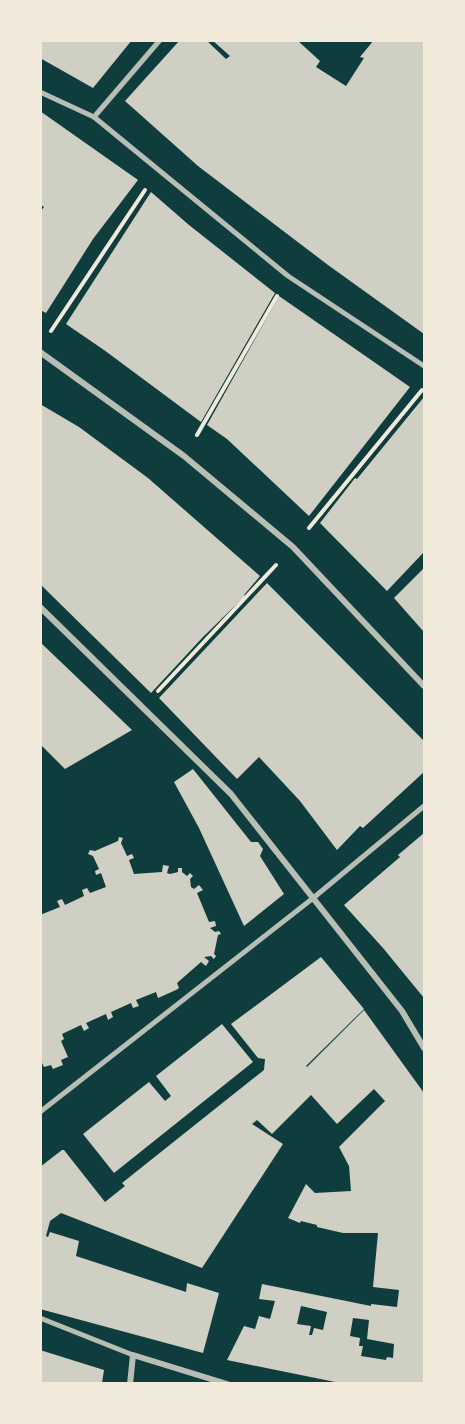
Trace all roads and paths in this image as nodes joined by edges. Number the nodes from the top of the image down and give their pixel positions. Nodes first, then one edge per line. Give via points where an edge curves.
1 (160, 40) edge
2 (40, 92) edge
3 (94, 117) junction
4 (158, 169) junction
5 (288, 276) junction
6 (47, 336) dead end
7 (40, 352) edge
8 (424, 366) edge
9 (424, 387) edge
10 (184, 456) junction
11 (294, 547) junction
12 (40, 608) edge
13 (424, 686) edge
14 (143, 708) junction
15 (424, 806) edge
16 (312, 899) junction
17 (424, 1048) edge
18 (40, 1112) edge
19 (40, 1318) edge
20 (134, 1355) junction
21 (130, 1383) edge
22 (227, 1383) edge

1 - 3 street
2 - 3 street
3 - 4 street
4 - 5 street
4 - 6 path
5 - 8 street
5 - 10 path
7 - 10 street
9 - 11 path
10 - 11 street
11 - 13 street
11 - 14 path
12 - 14 street
14 - 16 street via 231,794
15 - 16 street
16 - 17 street via 402,1011
16 - 18 street
19 - 20 street
20 - 21 street
20 - 22 street

